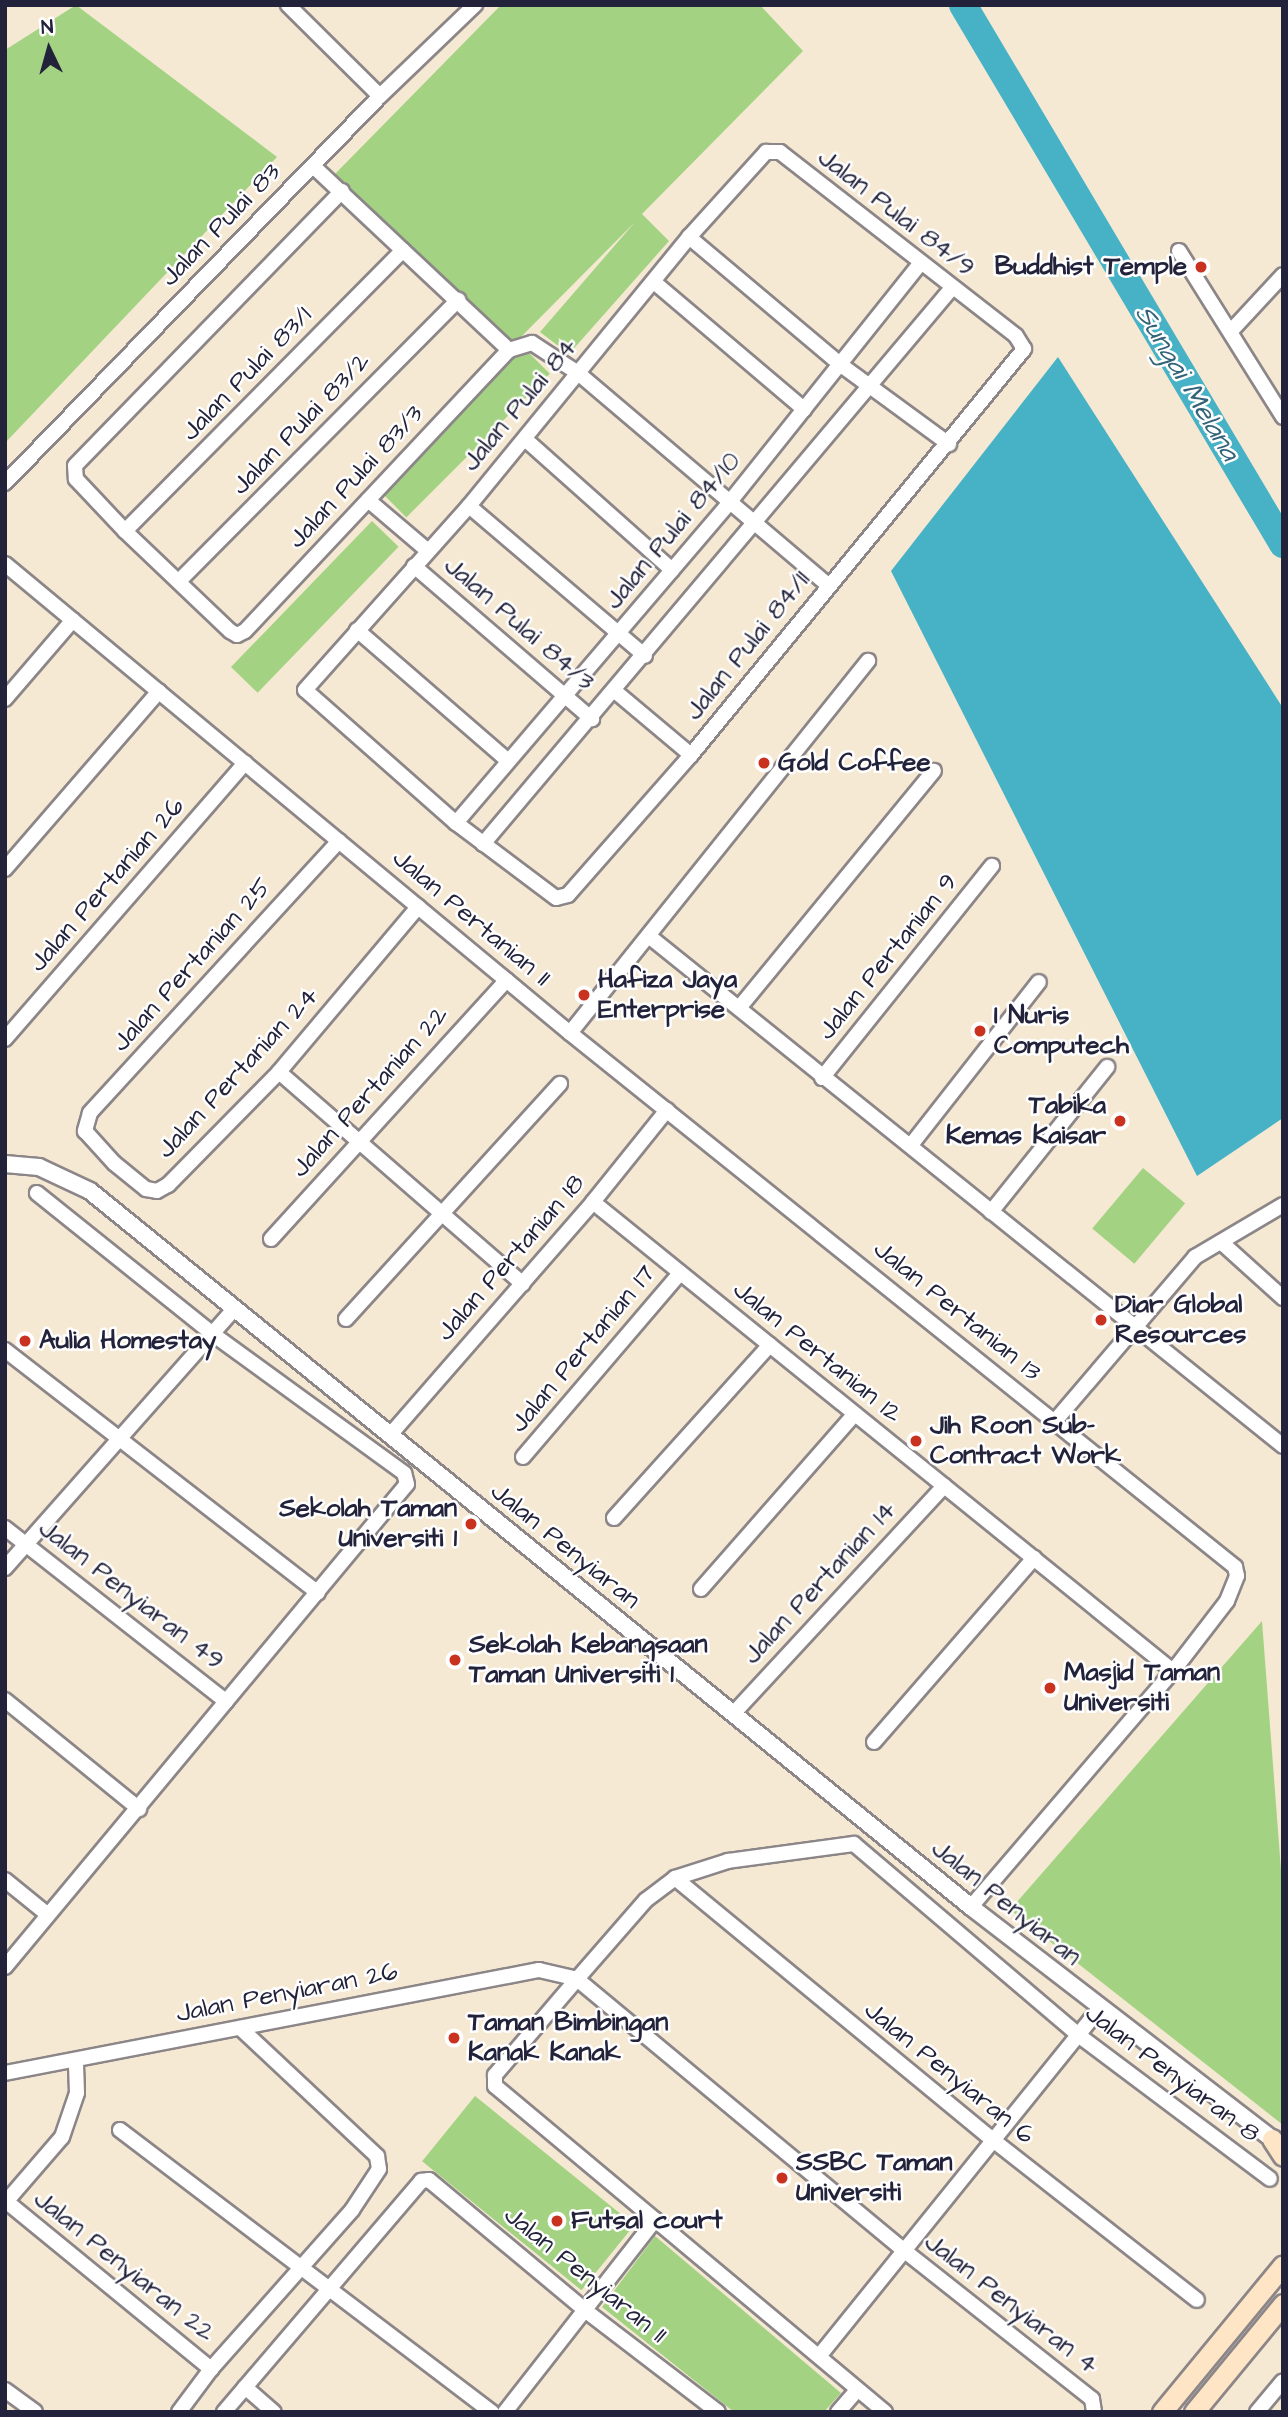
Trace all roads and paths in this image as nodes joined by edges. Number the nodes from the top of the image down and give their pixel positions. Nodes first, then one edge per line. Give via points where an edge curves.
1 (288, 5) edge
2 (475, 5) edge
3 (380, 96) junction
4 (772, 151) joint
5 (313, 166) junction
6 (342, 191) junction
7 (689, 237) junction
8 (403, 250) junction
9 (1180, 251) dead end
10 (920, 264) junction
11 (1283, 275) edge
12 (654, 282) junction
13 (951, 289) junction
14 (458, 300) junction
15 (1231, 331) junction
16 (1022, 342) joint
17 (509, 350) junction
18 (841, 366) junction
19 (578, 373) junction
20 (873, 387) junction
21 (804, 409) junction
22 (1283, 417) edge
23 (525, 439) junction
24 (949, 444) junction
25 (5, 483) edge
26 (368, 500) junction
27 (729, 503) junction
28 (469, 506) junction
29 (755, 524) junction
30 (125, 531) junction
31 (428, 551) junction
32 (5, 564) edge
33 (414, 566) junction
34 (671, 570) junction
35 (180, 580) junction
36 (829, 586) junction
37 (73, 620) junction
38 (357, 630) junction
39 (619, 635) junction
40 (645, 656) junction
41 (868, 661) dead end
42 (306, 690) joint
43 (159, 691) junction
44 (616, 692) junction
45 (565, 698) junction
46 (5, 699) edge
47 (592, 719) junction
48 (691, 755) junction
49 (506, 759) junction
50 (245, 763) junction
51 (934, 771) dead end
52 (456, 823) junction
53 (339, 841) junction
54 (483, 844) junction
55 (992, 866) dead end
56 (5, 869) edge
57 (418, 907) junction
58 (649, 937) junction
59 (507, 980) junction
60 (1039, 982) dead end
61 (739, 1008) junction
62 (570, 1033) junction
63 (5, 1039) edge
64 (1107, 1067) dead end
65 (279, 1072) junction
66 (822, 1078) junction
67 (560, 1084) dead end
68 (667, 1110) junction
69 (84, 1124) joint
70 (358, 1140) junction
71 (911, 1145) junction
72 (5, 1164) edge
73 (37, 1193) dead end
74 (593, 1202) junction
75 (1283, 1205) edge
76 (991, 1212) junction
77 (441, 1213) junction
78 (271, 1239) dead end
79 (1221, 1242) junction
80 (680, 1273) junction
81 (523, 1284) junction
82 (1283, 1298) edge
83 (232, 1311) junction
84 (346, 1319) dead end
85 (1133, 1328) junction
86 (214, 1335) junction
87 (770, 1345) junction
88 (5, 1350) edge
89 (855, 1414) junction
90 (1055, 1421) junction
91 (390, 1435) junction
92 (122, 1438) junction
93 (1283, 1447) edge
94 (523, 1457) dead end
95 (944, 1486) junction
96 (614, 1518) dead end
97 (5, 1528) edge
98 (26, 1546) junction
99 (1034, 1558) junction
100 (5, 1568) edge
101 (701, 1589) dead end
102 (318, 1593) junction
103 (1173, 1671) junction
104 (5, 1700) edge
105 (226, 1701) junction
106 (733, 1714) junction
107 (874, 1742) dead end
108 (139, 1809) junction
109 (674, 1878) junction
110 (5, 1880) edge
111 (971, 1907) junction
112 (48, 1915) junction
113 (5, 1967) edge
114 (578, 1979) junction
115 (1099, 2009) junction
116 (240, 2028) junction
117 (1077, 2034) junction
118 (76, 2060) junction
119 (5, 2073) edge
120 (120, 2130) dead end
121 (992, 2140) junction
122 (1279, 2144) edge
123 (1283, 2157) edge
124 (1270, 2179) dead end
125 (6, 2202) edge
126 (654, 2220) junction
127 (1283, 2251) edge
128 (906, 2252) junction
129 (1283, 2265) edge
130 (301, 2267) junction
131 (330, 2289) junction
132 (1259, 2294) junction
133 (1197, 2300) dead end
134 (1283, 2304) edge
135 (586, 2311) junction
136 (820, 2355) junction
137 (211, 2369) junction
138 (1283, 2381) edge
139 (245, 2387) junction
140 (5, 2390) edge
141 (857, 2390) junction
142 (1093, 2405) edge
143 (34, 2412) edge
144 (179, 2412) edge
145 (224, 2412) edge
146 (274, 2412) edge
147 (492, 2412) edge
148 (505, 2412) edge
149 (719, 2412) edge
150 (838, 2412) edge
151 (885, 2412) edge
152 (1162, 2412) edge
153 (1194, 2412) edge
154 (1257, 2412) edge

1 - 3 street
2 - 3 street, Jalan Pulai 83
3 - 5 street, Jalan Pulai 83
4 - 7 street, Jalan Pulai 84 via 744,172
4 - 10 street, Jalan Pulai 84/9 via 780,152
5 - 6 street
5 - 25 street, Jalan Pulai 83
6 - 8 street
6 - 30 street via 75,466 76,479
7 - 12 street, Jalan Pulai 84
7 - 18 street
8 - 14 street
8 - 30 street, Jalan Pulai 83/1
9 - 15 street
10 - 13 street, Jalan Pulai 84/9
10 - 18 street, Jalan Pulai 84/10
11 - 15 street
12 - 19 street, Jalan Pulai 84
12 - 21 street
13 - 16 street, Jalan Pulai 84/9
13 - 20 street
14 - 17 street
14 - 35 street, Jalan Pulai 83/2
15 - 22 street
16 - 24 street, Jalan Pulai 84/11 via 1024,349
17 - 19 street via 532,343
17 - 26 street, Jalan Pulai 83/3
18 - 20 street
18 - 21 street, Jalan Pulai 84/10
19 - 23 street, Jalan Pulai 84
19 - 27 street
20 - 24 street
20 - 29 street
21 - 27 street, Jalan Pulai 84/10
23 - 28 street, Jalan Pulai 84
23 - 34 street
24 - 36 street, Jalan Pulai 84/11
26 - 31 street, Jalan Pulai 84/3
26 - 35 street, Jalan Pulai 83/3 via 237,635
27 - 29 street
27 - 34 street, Jalan Pulai 84/10
28 - 31 street, Jalan Pulai 84
28 - 39 street
29 - 36 street
29 - 40 street
30 - 35 street
31 - 33 street, Jalan Pulai 84
32 - 37 street, Jalan Pertanian 11
33 - 38 street, Jalan Pulai 84
33 - 45 street, Jalan Pulai 84/3
34 - 39 street, Jalan Pulai 84/10
36 - 48 street, Jalan Pulai 84/11
37 - 43 street, Jalan Pertanian 11
37 - 46 street
38 - 42 street, Jalan Pulai 84
38 - 49 street
39 - 40 street
39 - 45 street, Jalan Pulai 84/10
40 - 44 street
41 - 58 street
42 - 52 street, Jalan Pulai 84/11
43 - 50 street, Jalan Pertanian 11
43 - 56 street
44 - 47 street
44 - 48 street
45 - 47 street, Jalan Pulai 84/3
45 - 49 street, Jalan Pulai 84/10
47 - 54 street
48 - 54 street, Jalan Pulai 84/11 via 561,899
49 - 52 street, Jalan Pulai 84/10
50 - 53 street, Jalan Pertanian 11
50 - 63 street, Jalan Pertanian 26
51 - 61 street
52 - 54 street, Jalan Pulai 84/11
53 - 57 street, Jalan Pertanian 11
53 - 69 street, Jalan Pertanian 25
55 - 66 street, Jalan Pertanian 9
57 - 59 street, Jalan Pertanian 11
57 - 65 street, Jalan Pertanian 24
58 - 61 street
58 - 62 street
59 - 62 street, Jalan Pertanian 11
59 - 70 street, Jalan Pertanian 22
60 - 71 street
61 - 66 street
62 - 68 street, Jalan Pertanian 13
64 - 76 street
65 - 69 street, Jalan Pertanian 24 via 157,1191 146,1189 114,1163
65 - 70 street
66 - 71 street
67 - 77 street
68 - 74 street, Jalan Pertanian 18
68 - 90 street, Jalan Pertanian 13
70 - 77 street
70 - 78 street, Jalan Pertanian 22
71 - 76 street
72 - 83 street, Jalan Penyiaran via 39,1167 90,1191
73 - 86 street
74 - 80 street, Jalan Pertanian 12
74 - 81 street, Jalan Pertanian 18
75 - 79 street
76 - 85 street
77 - 81 street
77 - 84 street
79 - 82 street
79 - 85 street via 1195,1257
80 - 87 street, Jalan Pertanian 12
80 - 94 street, Jalan Pertanian 17
81 - 91 street, Jalan Pertanian 18
83 - 86 street
83 - 91 street, Jalan Penyiaran
85 - 90 street
85 - 93 street
86 - 92 street
86 - 102 street via 404,1473 407,1484
87 - 89 street, Jalan Pertanian 12
87 - 96 street
88 - 92 street
89 - 95 street, Jalan Pertanian 12
89 - 101 street
90 - 103 street, Jalan Pertanian 13 via 1235,1567 1231,1595
91 - 106 street, Jalan Penyiaran
92 - 98 street
92 - 102 street
95 - 99 street, Jalan Pertanian 12
95 - 106 street, Jalan Pertanian 14
97 - 98 street, Jalan Penyiaran 49
98 - 100 street
98 - 105 street, Jalan Penyiaran 49
99 - 103 street, Jalan Pertanian 12
99 - 107 street
102 - 105 street
103 - 111 street, Jalan Pertanian 13
104 - 108 street
105 - 108 street
106 - 111 street, Jalan Penyiaran
108 - 112 street
109 - 114 street via 646,1900
109 - 117 street, Jalan Penyiaran 8 via 728,1861 854,1844
109 - 121 street, Jalan Penyiaran 6
110 - 112 street
111 - 115 street, Jalan Penyiaran
112 - 113 street
114 - 116 street, Jalan Penyiaran 26 via 539,1970
114 - 126 street via 495,2075 495,2086
114 - 128 street, Jalan Penyiaran 4
115 - 117 street
115 - 122 street, Jalan Penyiaran
116 - 118 street, Jalan Penyiaran 26
116 - 130 street via 377,2156 379,2169 352,2210
117 - 121 street
117 - 124 street, Jalan Penyiaran 8
118 - 119 street, Jalan Penyiaran 26
118 - 125 street via 77,2093 62,2137
120 - 130 street
121 - 128 street
121 - 133 street, Jalan Penyiaran 6
122 - 123 main road
125 - 137 street, Jalan Penyiaran 22
126 - 135 street
126 - 136 street
127 - 132 main road
128 - 136 street
128 - 142 street, Jalan Penyiaran 4
129 - 132 main road
130 - 131 street
130 - 137 street
131 - 135 street, Jalan Penyiaran 11 via 421,2181 429,2180
131 - 139 street
131 - 147 street
132 - 152 main road
134 - 153 main road
135 - 148 street
135 - 149 street, Jalan Penyiaran 11
136 - 141 street
137 - 144 street
138 - 154 street
139 - 145 street
139 - 146 street
140 - 143 street
141 - 150 street
141 - 151 street

